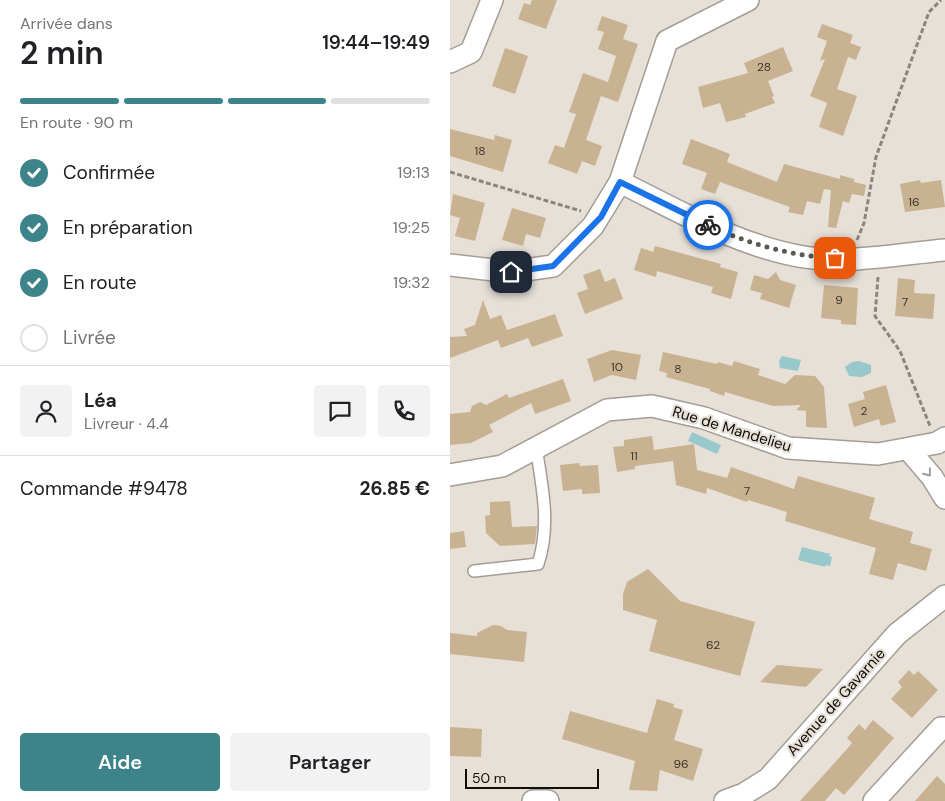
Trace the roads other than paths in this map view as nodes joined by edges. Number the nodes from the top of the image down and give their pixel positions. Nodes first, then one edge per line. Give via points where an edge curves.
1 (492, 0) edge
2 (748, 0) edge
3 (450, 62) edge
4 (620, 182) junction
5 (945, 250) edge
6 (450, 265) edge
7 (941, 441) edge
8 (536, 447) junction
9 (909, 450) junction
10 (450, 475) edge
11 (945, 498) edge
12 (474, 571) dead end
13 (945, 596) edge
14 (944, 726) edge
15 (533, 801) edge
16 (548, 801) edge
17 (725, 801) edge
18 (874, 801) edge

1 - 3 street via 471,52
2 - 4 street via 667,41
4 - 5 street via 733,237 804,257 850,258
4 - 6 street via 601,217 553,266 511,272
7 - 9 street, Rue de Mandelieu
8 - 9 street, Rue de Mandelieu via 607,410 652,406 704,418 788,448 878,454
8 - 10 street, Rue de Mandelieu via 502,466
8 - 12 lane via 546,517 538,564
9 -> 11 street
13 - 17 street, Avenue de Gavarnie via 896,634 768,779
14 - 18 street
15 - 16 street

